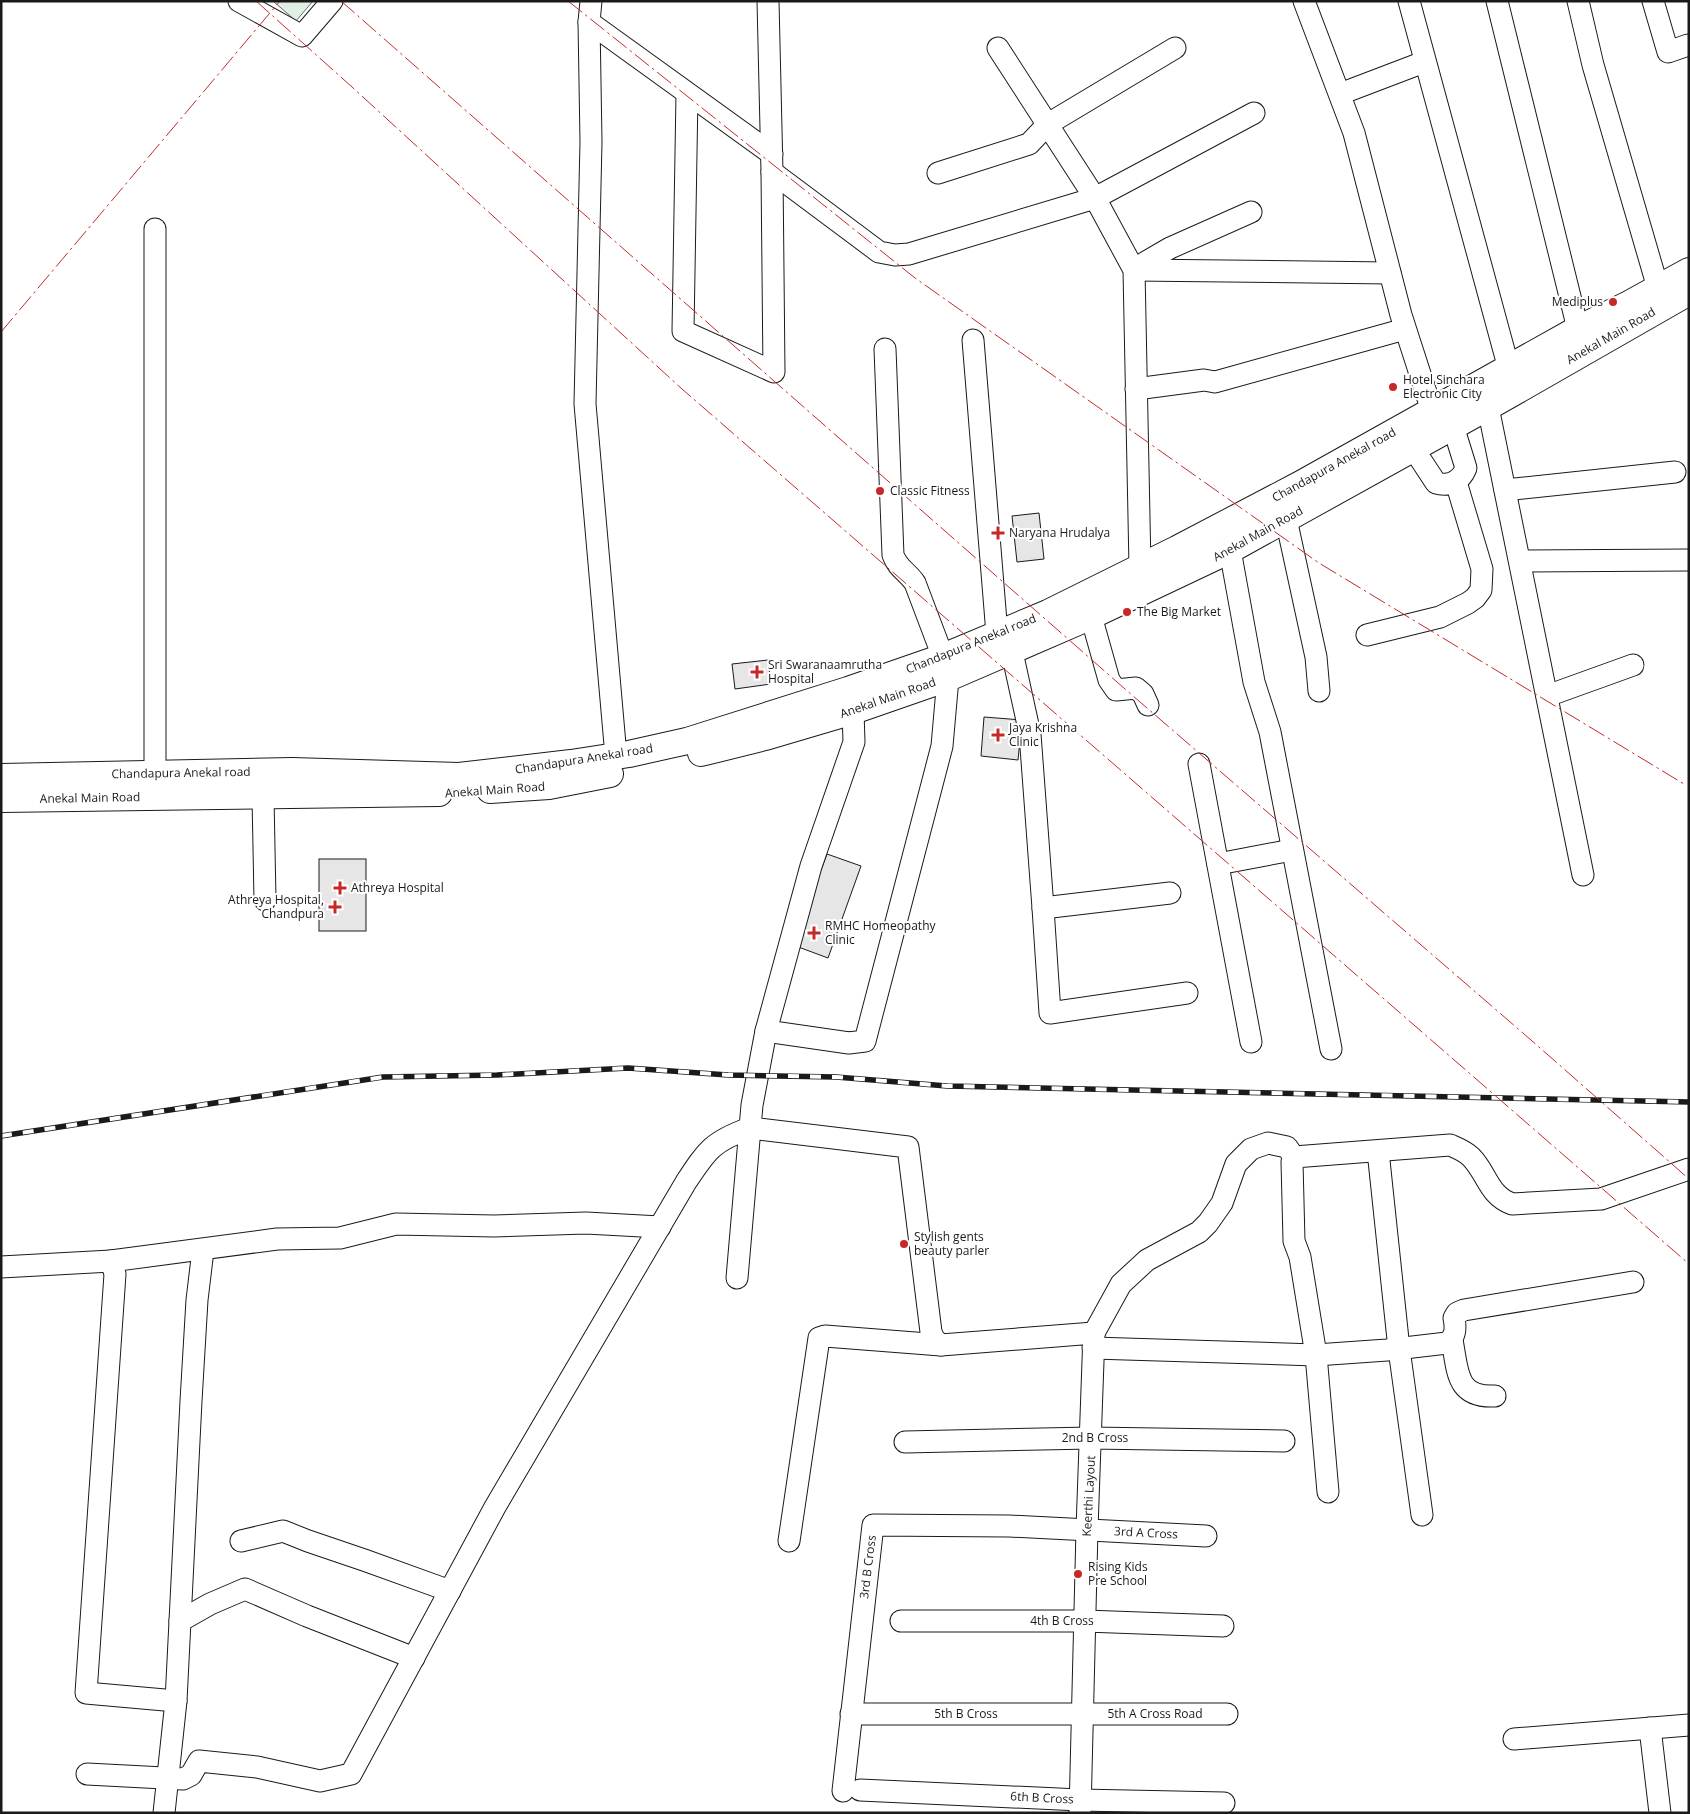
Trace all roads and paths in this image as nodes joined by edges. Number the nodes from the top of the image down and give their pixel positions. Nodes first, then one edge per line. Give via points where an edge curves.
1 (238, 1) edge
2 (332, 1) edge
3 (591, 1) edge
4 (768, 1) edge
5 (1304, 1) edge
6 (1409, 1) edge
7 (1497, 1) edge
8 (1578, 1) edge
9 (1653, 1) edge
10 (588, 22) junction
11 (1688, 45) edge
12 (998, 48) dead end
13 (1175, 48) dead end
14 (1424, 62) junction
15 (688, 94) junction
16 (1340, 94) junction
17 (1254, 113) dead end
18 (1048, 124) junction
19 (772, 163) junction
20 (938, 173) dead end
21 (1095, 198) junction
22 (1251, 212) dead end
23 (155, 229) dead end
24 (1134, 270) junction
25 (1689, 271) edge
26 (1390, 273) junction
27 (1658, 288) junction
28 (1689, 292) edge
29 (1405, 329) junction
30 (1578, 329) junction
31 (973, 340) dead end
32 (885, 349) dead end
33 (1509, 369) junction
34 (1136, 389) junction
35 (1484, 396) junction
36 (1432, 411) junction
37 (1453, 426) junction
38 (1413, 448) junction
39 (1675, 472) dead end
40 (1456, 482) junction
41 (1505, 490) junction
42 (1281, 508) junction
43 (1230, 550) junction
44 (1689, 560) edge
45 (1520, 561) junction
46 (1140, 568) junction
47 (1091, 616) junction
48 (1367, 635) dead end
49 (1004, 643) junction
50 (1633, 665) dead end
51 (946, 668) junction
52 (1319, 690) dead end
53 (1547, 696) junction
54 (851, 700) junction
55 (1148, 705) dead end
56 (616, 756) junction
57 (1198, 764) dead end
58 (155, 774) junction
59 (1, 777) edge
60 (263, 796) junction
61 (1, 799) edge
62 (1292, 850) junction
63 (1218, 864) junction
64 (1583, 875) dead end
65 (1170, 893) dead end
66 (265, 900) dead end
67 (1043, 908) junction
68 (1187, 994) dead end
69 (766, 1031) junction
70 (1251, 1042) dead end
71 (1331, 1049) dead end
72 (750, 1128) junction
73 (1378, 1150) junction
74 (1294, 1157) junction
75 (1689, 1169) edge
76 (660, 1227) junction
77 (203, 1250) junction
78 (111, 1261) junction
79 (1, 1267) edge
80 (737, 1278) dead end
81 (1633, 1282) dead end
82 (936, 1339) junction
83 (1452, 1340) junction
84 (1093, 1341) junction
85 (1399, 1349) junction
86 (1316, 1355) junction
87 (1494, 1396) dead end
88 (1091, 1438) junction
89 (1284, 1441) dead end
90 (905, 1442) dead end
91 (1328, 1492) dead end
92 (1422, 1515) dead end
93 (1087, 1529) junction
94 (1206, 1536) dead end
95 (241, 1541) dead end
96 (789, 1541) dead end
97 (450, 1591) junction
98 (180, 1621) junction
99 (901, 1621) dead end
100 (1085, 1621) junction
101 (1223, 1626) dead end
102 (414, 1658) junction
103 (176, 1701) junction
104 (851, 1714) junction
105 (1082, 1714) junction
106 (1227, 1714) dead end
107 (1689, 1725) edge
108 (1650, 1728) junction
109 (1514, 1739) dead end
110 (87, 1774) dead end
111 (168, 1778) junction
112 (851, 1791) joint
113 (1224, 1803) dead end
114 (1080, 1806) edge
115 (164, 1813) edge
116 (1660, 1813) edge

1 - 2 street via 302,36
3 - 10 street
4 - 19 street
5 - 16 street
6 - 14 street
7 - 30 street
8 - 27 street via 1593,65
9 - 11 street via 1668,52
10 - 15 street
10 - 56 street via 591,142 585,404
12 - 18 street
13 - 18 street
14 - 16 street
14 - 33 street
15 - 19 street
15 - 19 street via 683,331 774,372
16 - 26 street via 1354,133
17 - 21 street
18 - 20 street via 1029,144
18 - 21 street
19 - 21 street via 879,252 895,255 909,254
21 - 24 street
22 - 24 street via 1170,248
23 - 58 street
24 - 26 street
24 - 34 street
25 - 27 main road, Chandapura Anekal road
26 - 29 street
27 - 30 main road, Chandapura Anekal road
28 - 35 main road, Anekal Main Road
29 - 34 street via 1215,382 1204,380
29 - 36 street
30 - 33 main road, Chandapura Anekal road
31 - 49 street
32 - 51 street via 893,555 896,565 915,583
33 - 35 main road, Chandapura Anekal road
34 - 46 street
35 - 36 main road, Chandapura Anekal road
35 - 37 main road, Anekal Main Road
35 - 41 street
36 - 42 main road, Chandapura Anekal road
37 - 38 main road, Anekal Main Road
37 - 40 street via 1466,468
38 - 40 street via 1436,484 1443,486
38 - 42 main road, Anekal Main Road
39 - 41 street
40 - 48 street via 1482,569 1481,590 1468,603 1440,616
41 - 45 street
42 - 43 main road, Anekal Main Road
42 - 46 main road, Chandapura Anekal road
42 - 52 street via 1316,658
43 - 47 main road, Anekal Main Road
43 - 62 street via 1254,682 1270,732
44 - 45 street
45 - 53 street
46 - 49 main road, Chandapura Anekal road via 1048,613
47 - 49 main road, Anekal Main Road
47 - 55 street via 1109,680 1116,690 1136,688
49 - 51 main road, Anekal Main Road
49 - 67 street via 1030,734
50 - 53 street
51 - 54 main road, Anekal Main Road
51 - 69 street via 942,746 864,1042 849,1043
53 - 64 street
54 - 56 main road, Chandapura Anekal road
54 - 60 main road, Anekal Main Road via 765,737 549,786 449,793
54 - 69 street via 854,742 811,866
56 - 58 main road, Chandapura Anekal road via 459,776 292,771
57 - 63 street
58 - 59 main road, Chandapura Anekal road
60 - 61 main road, Anekal Main Road
60 - 66 street
62 - 63 street
62 - 71 street
63 - 70 street
65 - 67 street
67 - 68 street via 1050,1013
69 - 72 street
72 - 76 street via 714,1145 699,1163
72 - 80 street
72 - 82 street via 908,1147
73 - 74 street
73 - 75 street via 1450,1145 1471,1157 1494,1192 1512,1204 1601,1199
73 - 85 street
74 - 84 street via 1287,1147 1268,1143 1251,1149 1236,1164 1222,1203 1208,1223 1199,1232 1147,1260 1121,1284
74 - 86 street via 1294,1241 1300,1257
76 - 77 street via 586,1223 494,1226 396,1224 340,1238 277,1240
76 - 97 street via 496,1506
77 - 78 street
77 - 98 street via 197,1300
78 - 79 street
78 - 103 street via 115,1274 86,1693
81 - 83 street via 1464,1310 1454,1318 1456,1325
82 - 84 street
82 - 96 street via 819,1338
83 - 85 street
83 - 87 street via 1463,1386 1472,1393
84 - 86 street
84 - 88 street, Keerthi Layout
85 - 86 street
85 - 92 street
86 - 91 street
88 - 89 street, 2nd B Cross
88 - 90 street, 2nd B Cross
88 - 93 street, Keerthi Layout
93 - 94 street, 3rd A Cross
93 - 100 street, Keerthi Layout
93 - 104 street, 3rd B Cross via 873,1525
95 - 97 street via 283,1531
97 - 102 street
98 - 102 street via 245,1589
98 - 103 street
99 - 100 street, 4th B Cross
100 - 101 street, 4th B Cross
100 - 105 street, Keerthi Layout
102 - 111 street via 351,1774 320,1781 258,1767 199,1761 191,1775 183,1779
103 - 111 street
104 - 105 street, 5th B Cross
104 - 112 street, 3rd B Cross
105 - 106 street, 5th A Cross Road
105 - 114 street, Keerthi Layout
107 - 108 street
108 - 109 street
108 - 116 street
110 - 111 street
111 - 115 street
112 - 114 street, 6th B Cross
113 - 114 street, 6th B Cross

